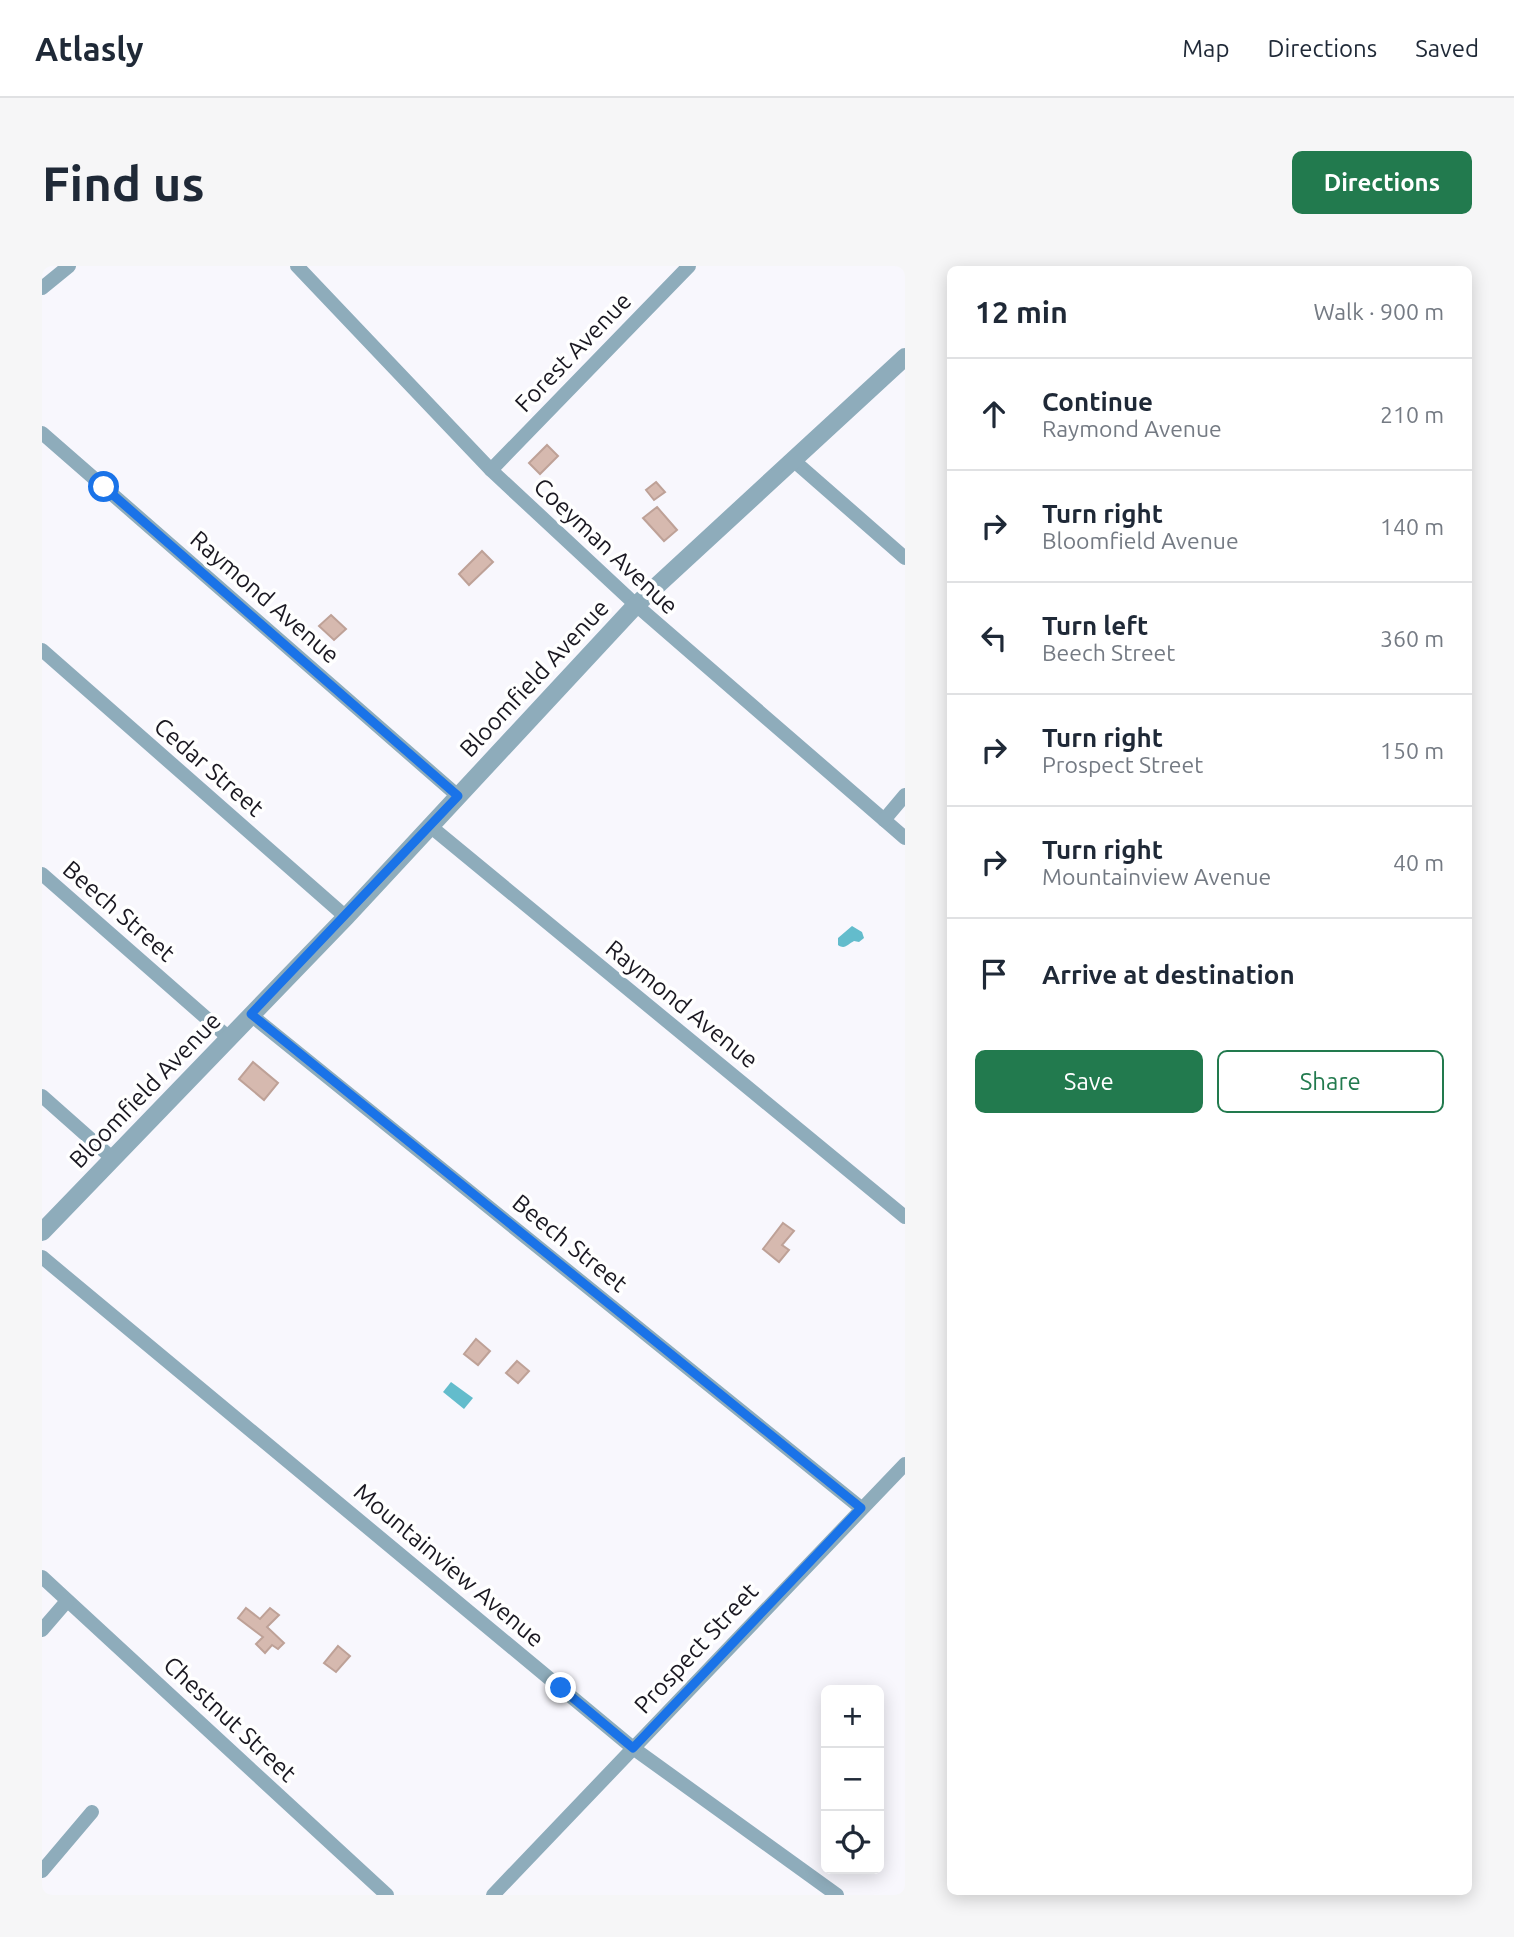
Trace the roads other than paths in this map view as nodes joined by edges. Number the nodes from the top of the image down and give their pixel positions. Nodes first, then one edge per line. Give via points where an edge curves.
1 (69, 266) edge
2 (297, 266) edge
3 (689, 266) edge
4 (42, 288) edge
5 (905, 357) edge
6 (42, 433) edge
7 (793, 460) junction
8 (491, 470) junction
9 (905, 558) edge
10 (636, 605) junction
11 (42, 650) edge
12 (905, 795) edge
13 (458, 796) junction
14 (884, 820) junction
15 (430, 826) junction
16 (905, 838) edge
17 (42, 874) edge
18 (346, 917) junction
19 (251, 1014) junction
20 (229, 1038) junction
21 (42, 1096) edge
22 (112, 1158) junction
23 (905, 1217) edge
24 (42, 1232) edge
25 (42, 1257) edge
26 (905, 1464) edge
27 (861, 1508) junction
28 (42, 1577) edge
29 (67, 1601) junction
30 (42, 1630) edge
31 (633, 1748) junction
32 (92, 1812) dead end
33 (42, 1871) edge
34 (387, 1895) edge
35 (493, 1895) edge
36 (837, 1895) edge

1 - 4 street
2 - 8 street, Coeyman Avenue
3 - 8 street, Forest Avenue
5 - 7 street, Bloomfield Avenue
6 - 13 street, Raymond Avenue
7 - 9 street
7 - 10 street, Bloomfield Avenue
8 - 10 street, Coeyman Avenue
10 - 13 street, Bloomfield Avenue
10 - 14 street, Coeyman Avenue
11 - 18 street, Cedar Street
12 - 14 street
13 - 15 street, Bloomfield Avenue
14 - 16 street, Coeyman Avenue
15 - 18 street, Bloomfield Avenue
15 - 23 street, Raymond Avenue
17 - 20 street, Beech Street
18 - 19 street, Bloomfield Avenue
19 - 20 street, Bloomfield Avenue
19 - 27 street, Beech Street
20 - 22 street, Bloomfield Avenue
21 - 22 street
22 - 24 street, Bloomfield Avenue
25 - 31 street, Mountainview Avenue
26 - 27 street, Prospect Street
27 - 31 street, Prospect Street
28 - 29 street, Chestnut Street
29 - 30 street
29 - 34 street, Chestnut Street
31 - 35 street, Prospect Street
31 - 36 street, Mountainview Avenue
32 - 33 street

